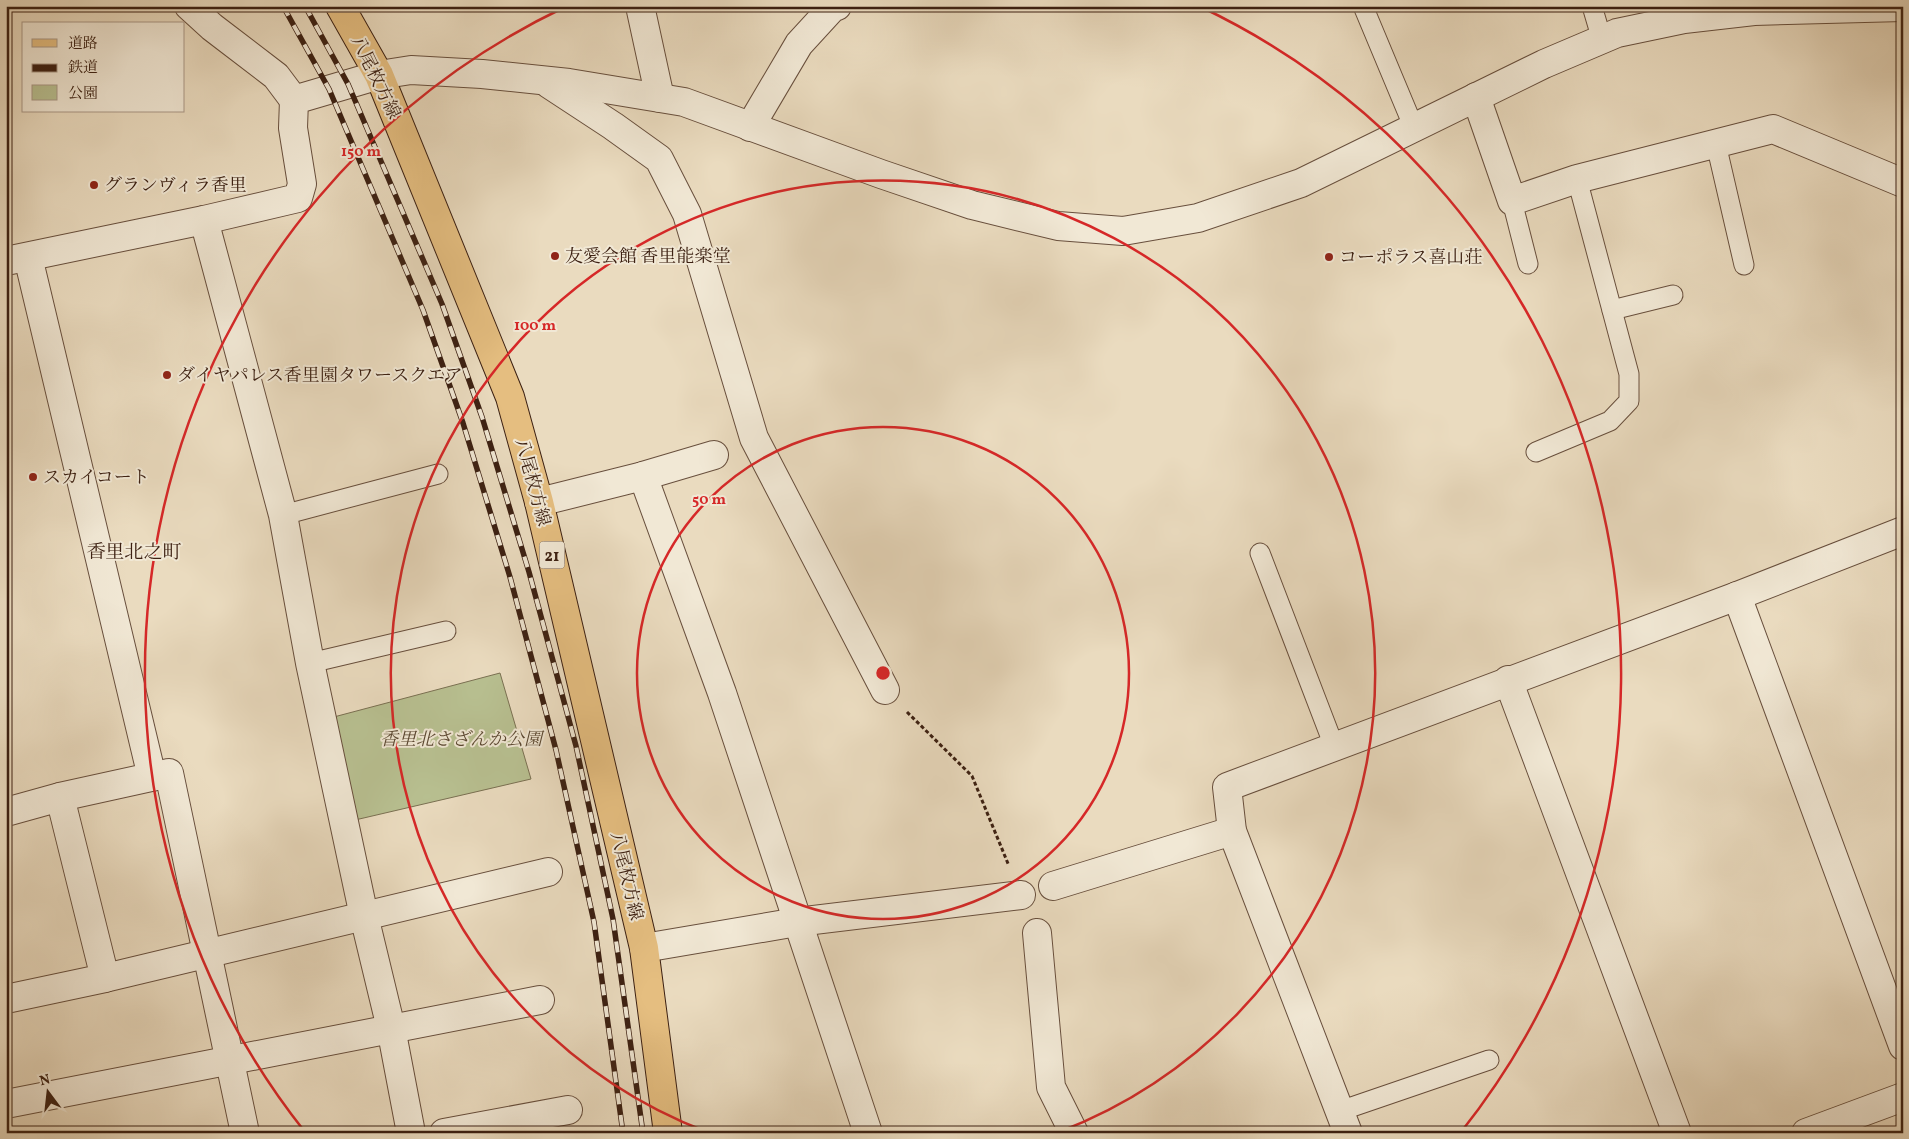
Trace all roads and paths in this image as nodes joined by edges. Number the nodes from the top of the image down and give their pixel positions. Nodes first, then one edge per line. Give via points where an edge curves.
1 (189, 6) edge
2 (340, 6) edge
3 (640, 6) edge
4 (837, 6) edge
5 (1364, 6) edge
6 (1592, 6) edge
7 (1903, 7) edge
8 (1753, 9) edge
9 (1602, 40) junction
10 (379, 75) junction
11 (544, 81) junction
12 (1476, 97) junction
13 (660, 98) junction
14 (294, 100) junction
15 (750, 126) junction
16 (1414, 128) junction
17 (1716, 144) junction
18 (1577, 179) junction
19 (1903, 183) edge
20 (1512, 201) junction
21 (204, 220) junction
22 (17, 259) edge
23 (1528, 264) dead end
24 (1744, 265) dead end
25 (1673, 295) dead end
26 (1612, 310) junction
27 (1536, 452) dead end
28 (714, 455) dead end
29 (438, 474) dead end
30 (643, 476) junction
31 (539, 502) junction
32 (283, 515) junction
33 (1903, 531) edge
34 (1260, 553) dead end
35 (1736, 596) junction
36 (446, 631) dead end
37 (310, 663) junction
38 (1508, 680) junction
39 (885, 690) joint
40 (1334, 746) junction
41 (152, 777) junction
42 (60, 797) junction
43 (6, 812) edge
44 (1232, 831) junction
45 (548, 872) dead end
46 (1053, 886) dead end
47 (1021, 895) joint
48 (364, 916) junction
49 (797, 922) junction
50 (1037, 933) dead end
51 (644, 948) junction
52 (207, 953) junction
53 (105, 978) junction
54 (6, 999) edge
55 (540, 1000) dead end
56 (391, 1028) junction
57 (1903, 1046) edge
58 (230, 1060) junction
59 (1489, 1060) dead end
60 (1903, 1097) edge
61 (6, 1104) edge
62 (568, 1110) dead end
63 (1344, 1122) edge
64 (245, 1133) edge
65 (411, 1133) edge
66 (444, 1133) edge
67 (668, 1133) edge
68 (868, 1133) edge
69 (1074, 1133) edge
70 (1677, 1133) edge
71 (1806, 1133) edge

1 - 14 street via 276,76
2 - 10 main road, 八尾枚方線 / 21
3 - 13 street
4 - 15 street via 799,44
5 - 16 lane
6 - 9 lane
7 - 8 street
8 - 9 street via 1684,19 1617,33
9 - 12 street
10 - 11 street via 411,70
10 - 14 street
10 - 31 main road, 八尾枚方線 / 21 via 510,397
11 - 13 street
11 - 39 street via 659,159 687,214 754,438
12 - 16 street
12 - 20 street
13 - 15 street via 684,102
14 - 21 street via 293,128 302,184 298,198
15 - 16 street via 972,204 1058,226 1123,231 1198,218 1301,183
17 - 18 street
17 - 19 street via 1773,129
17 - 24 lane
18 - 20 street
18 - 26 lane
20 - 23 lane
21 - 22 street
21 - 32 street
22 - 41 street
25 - 26 lane
26 - 27 lane via 1629,374 1629,401 1610,421
28 - 30 street
29 - 32 lane
30 - 31 street
30 - 49 street via 722,693
31 - 51 main road, 八尾枚方線 / 21
32 - 37 street
33 - 35 street
34 - 40 lane
35 - 38 street
35 - 57 street
36 - 37 lane
37 - 48 street
38 - 40 street
38 - 70 street
39 - 47 path via 972,776
40 - 44 street via 1227,787
41 - 42 street
41 - 52 street via 169,773
42 - 43 street
42 - 53 street
44 - 46 street
44 - 63 street
45 - 48 street
47 - 49 street
48 - 52 street
48 - 56 street
49 - 51 street
49 - 68 street
50 - 69 street via 1051,1087
51 - 67 main road, 八尾枚方線 / 21
52 - 53 street
52 - 58 street
53 - 54 street
55 - 56 street
56 - 58 street
56 - 65 street
58 - 61 street
58 - 64 street
59 - 63 lane
60 - 71 street
62 - 66 street

